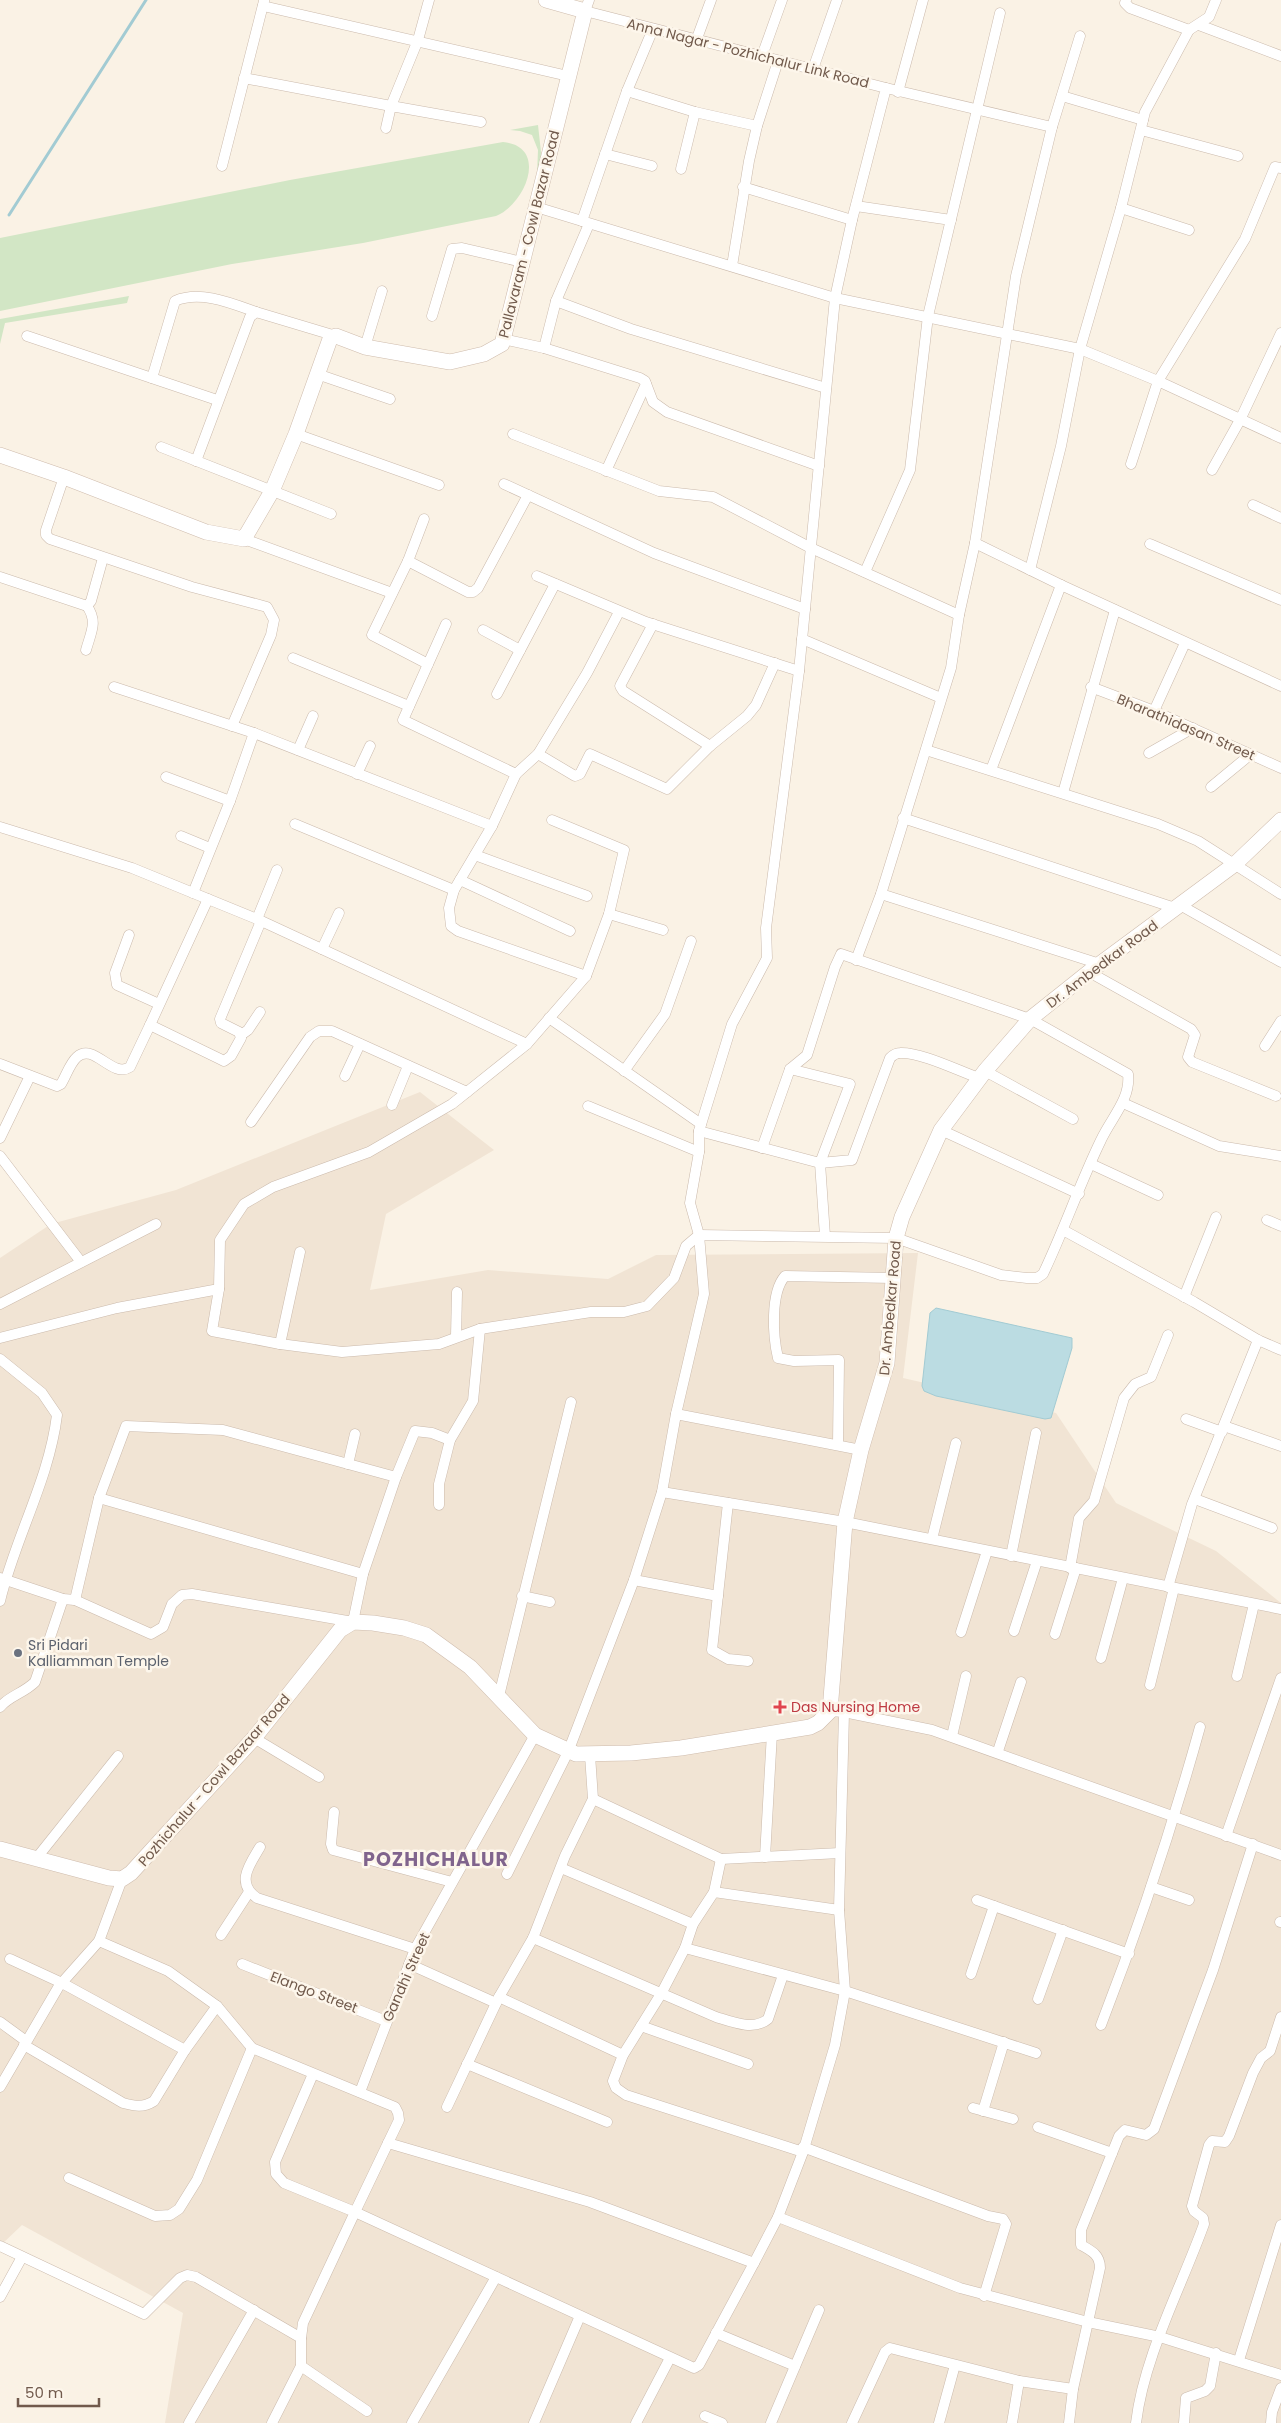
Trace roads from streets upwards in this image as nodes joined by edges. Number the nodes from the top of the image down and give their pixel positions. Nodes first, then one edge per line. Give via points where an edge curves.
1 (429, 0) edge
2 (546, 0) edge
3 (711, 0) edge
4 (782, 0) edge
5 (837, 0) edge
6 (923, 0) edge
7 (1126, 0) edge
8 (1216, 0) edge
9 (264, 3) edge
10 (587, 5) edge
11 (1000, 13) dead end
12 (1194, 28) junction
13 (653, 29) junction
14 (1080, 36) dead end
15 (418, 40) junction
16 (696, 41) junction
17 (762, 56) junction
18 (1281, 56) edge
19 (778, 61) junction
20 (812, 69) junction
21 (568, 76) junction
22 (244, 78) junction
23 (886, 88) junction
24 (627, 91) junction
25 (898, 92) junction
26 (1062, 96) junction
27 (391, 106) junction
28 (977, 110) junction
29 (695, 112) junction
30 (481, 122) dead end
31 (1142, 125) junction
32 (757, 126) junction
33 (1052, 127) junction
34 (386, 128) dead end
35 (605, 154) junction
36 (1238, 156) dead end
37 (222, 166) dead end
38 (652, 166) dead end
39 (681, 168) dead end
40 (1281, 168) edge
41 (743, 187) junction
42 (856, 206) junction
43 (536, 207) junction
44 (1121, 208) junction
45 (852, 220) junction
46 (951, 220) junction
47 (585, 222) junction
48 (1189, 230) dead end
49 (522, 262) junction
50 (732, 266) junction
51 (382, 291) dead end
52 (835, 298) junction
53 (556, 301) junction
54 (256, 312) junction
55 (432, 316) dead end
56 (928, 316) junction
57 (1006, 333) junction
58 (1281, 333) edge
59 (27, 336) dead end
60 (336, 336) junction
61 (503, 339) junction
62 (365, 347) junction
63 (544, 348) junction
64 (1080, 349) junction
65 (1276, 354) edge
66 (317, 374) junction
67 (152, 378) junction
68 (1158, 381) junction
69 (646, 384) junction
70 (826, 388) junction
71 (390, 399) dead end
72 (217, 400) junction
73 (1240, 420) junction
74 (296, 434) junction
75 (513, 434) dead end
76 (1281, 438) edge
77 (161, 448) dead end
78 (0, 455) edge
79 (196, 461) junction
80 (1131, 464) dead end
81 (819, 466) junction
82 (1212, 470) dead end
83 (606, 471) junction
84 (64, 477) junction
85 (504, 484) dead end
86 (439, 485) dead end
87 (272, 491) junction
88 (528, 495) junction
89 (1253, 505) dead end
90 (331, 514) dead end
91 (1281, 518) edge
92 (424, 519) dead end
93 (244, 539) junction
94 (975, 542) junction
95 (1150, 544) dead end
96 (811, 548) junction
97 (103, 558) junction
98 (408, 561) junction
99 (1030, 570) junction
100 (865, 572) junction
101 (538, 576) dead end
102 (0, 577) edge
103 (555, 584) junction
104 (1061, 585) junction
105 (392, 592) junction
106 (1281, 600) edge
107 (87, 606) junction
108 (805, 609) junction
109 (1115, 610) junction
110 (620, 612) junction
111 (959, 615) junction
112 (446, 624) dead end
113 (653, 624) junction
114 (483, 630) dead end
115 (802, 639) junction
116 (1185, 643) junction
117 (86, 650) dead end
118 (520, 650) junction
119 (293, 658) dead end
120 (428, 664) junction
121 (776, 664) junction
122 (799, 671) junction
123 (1281, 686) edge
124 (114, 687) dead end
125 (1091, 687) junction
126 (497, 694) dead end
127 (941, 698) junction
128 (409, 706) junction
129 (1154, 711) junction
130 (313, 716) dead end
131 (232, 726) junction
132 (1193, 728) junction
133 (254, 733) junction
134 (370, 746) dead end
135 (710, 746) junction
136 (298, 750) junction
137 (926, 750) junction
138 (1149, 753) dead end
139 (538, 754) junction
140 (1251, 754) junction
141 (1281, 768) edge
142 (991, 770) junction
143 (357, 774) junction
144 (516, 774) junction
145 (166, 777) dead end
146 (1211, 787) dead end
147 (1063, 793) junction
148 (230, 801) junction
149 (903, 818) junction
150 (552, 820) dead end
151 (1281, 820) edge
152 (295, 824) dead end
153 (492, 826) junction
154 (0, 827) edge
155 (181, 836) dead end
156 (210, 848) junction
157 (475, 855) junction
158 (1234, 864) junction
159 (277, 870) dead end
160 (457, 885) junction
161 (193, 893) junction
162 (880, 894) junction
163 (1281, 894) edge
164 (587, 896) dead end
165 (208, 899) junction
166 (1177, 906) junction
167 (339, 913) dead end
168 (609, 914) junction
169 (259, 920) junction
170 (663, 930) dead end
171 (570, 931) dead end
172 (129, 934) dead end
173 (690, 941) dead end
174 (322, 949) junction
175 (856, 960) junction
176 (1281, 962) edge
177 (1094, 968) junction
178 (586, 976) junction
179 (159, 1004) junction
180 (260, 1012) dead end
181 (549, 1018) junction
182 (1030, 1020) junction
183 (1281, 1021) edge
184 (150, 1025) junction
185 (241, 1035) junction
186 (360, 1044) junction
187 (527, 1044) junction
188 (1266, 1046) dead end
189 (0, 1064) edge
190 (408, 1066) junction
191 (790, 1069) junction
192 (624, 1071) junction
193 (982, 1074) junction
194 (30, 1076) junction
195 (345, 1076) dead end
196 (467, 1092) junction
197 (1276, 1096) dead end
198 (1123, 1103) junction
199 (392, 1105) dead end
200 (588, 1106) dead end
201 (1074, 1119) dead end
202 (251, 1122) dead end
203 (700, 1128) junction
204 (941, 1130) junction
205 (0, 1138) edge
206 (762, 1148) junction
207 (698, 1152) junction
208 (0, 1156) edge
209 (1281, 1156) edge
210 (820, 1163) junction
211 (1091, 1164) junction
212 (1079, 1194) junction
213 (1158, 1195) dead end
214 (1216, 1217) dead end
215 (1267, 1220) dead end
216 (156, 1224) dead end
217 (1281, 1226) edge
218 (1063, 1230) junction
219 (699, 1235) junction
220 (825, 1236) junction
221 (896, 1238) junction
222 (300, 1252) dead end
223 (82, 1262) junction
224 (893, 1278) junction
225 (219, 1290) junction
226 (457, 1292) dead end
227 (1184, 1297) junction
228 (0, 1304) edge
229 (480, 1329) junction
230 (1168, 1336) dead end
231 (456, 1337) junction
232 (0, 1338) edge
233 (1258, 1340) junction
234 (280, 1344) junction
235 (1281, 1350) edge
236 (0, 1359) edge
237 (571, 1402) dead end
238 (676, 1414) junction
239 (1186, 1419) dead end
240 (1223, 1429) junction
241 (1036, 1433) dead end
242 (355, 1434) dead end
243 (450, 1440) junction
244 (956, 1443) dead end
245 (838, 1445) junction
246 (1281, 1446) edge
247 (861, 1450) junction
248 (348, 1464) junction
249 (396, 1477) junction
250 (662, 1492) junction
251 (99, 1498) junction
252 (1195, 1499) junction
253 (728, 1503) junction
254 (439, 1505) dead end
255 (845, 1522) junction
256 (1272, 1528) dead end
257 (932, 1540) junction
258 (986, 1551) junction
259 (1011, 1556) junction
260 (1037, 1561) junction
261 (1073, 1568) junction
262 (363, 1574) junction
263 (1123, 1578) junction
264 (2, 1579) edge
265 (634, 1580) junction
266 (1171, 1587) junction
267 (522, 1596) junction
268 (718, 1596) junction
269 (63, 1599) junction
270 (75, 1600) junction
271 (0, 1601) edge
272 (550, 1602) dead end
273 (1254, 1604) junction
274 (1281, 1609) edge
275 (353, 1622) junction
276 (1014, 1631) dead end
277 (961, 1632) dead end
278 (1055, 1634) dead end
279 (1101, 1658) dead end
280 (748, 1661) dead end
281 (966, 1676) dead end
282 (1237, 1676) dead end
283 (1021, 1682) dead end
284 (1280, 1684) edge
285 (1150, 1685) dead end
286 (499, 1696) junction
287 (1, 1705) edge
288 (837, 1712) junction
289 (1200, 1727) dead end
290 (772, 1733) junction
291 (535, 1735) junction
292 (952, 1736) junction
293 (254, 1738) junction
294 (568, 1752) junction
295 (998, 1752) junction
296 (590, 1755) junction
297 (118, 1756) dead end
298 (318, 1777) dead end
299 (593, 1799) junction
300 (334, 1812) dead end
301 (1175, 1818) junction
302 (1226, 1836) junction
303 (1253, 1844) junction
304 (260, 1847) dead end
305 (0, 1849) edge
306 (840, 1852) junction
307 (1281, 1855) edge
308 (764, 1856) junction
309 (721, 1859) junction
310 (35, 1860) junction
311 (561, 1868) junction
312 (507, 1874) dead end
313 (122, 1879) junction
314 (452, 1882) junction
315 (1151, 1887) junction
316 (249, 1892) junction
317 (714, 1892) junction
318 (977, 1900) dead end
319 (1189, 1900) dead end
320 (994, 1906) junction
321 (839, 1910) junction
322 (693, 1924) junction
323 (1063, 1930) junction
324 (221, 1935) dead end
325 (533, 1938) junction
326 (99, 1941) junction
327 (685, 1948) junction
328 (415, 1949) junction
329 (1129, 1954) junction
330 (10, 1959) dead end
331 (242, 1964) dead end
332 (409, 1964) junction
333 (782, 1974) junction
334 (971, 1974) dead end
335 (62, 1983) junction
336 (845, 1991) junction
337 (661, 1994) junction
338 (1038, 1999) dead end
339 (498, 2000) junction
340 (217, 2006) junction
341 (1281, 2017) edge
342 (386, 2021) junction
343 (0, 2022) edge
344 (1101, 2025) dead end
345 (641, 2026) junction
346 (1004, 2042) junction
347 (25, 2043) junction
348 (252, 2048) junction
349 (185, 2050) junction
350 (1036, 2052) dead end
351 (623, 2055) junction
352 (467, 2064) junction
353 (748, 2064) dead end
354 (313, 2074) junction
355 (0, 2087) edge
356 (360, 2092) junction
357 (447, 2107) dead end
358 (1013, 2119) dead end
359 (607, 2122) dead end
360 (1038, 2127) dead end
361 (388, 2143) junction
362 (803, 2150) junction
363 (1112, 2153) junction
364 (69, 2178) dead end
365 (355, 2212) junction
366 (778, 2217) junction
367 (1281, 2224) edge
368 (0, 2246) edge
369 (22, 2257) junction
370 (754, 2263) junction
371 (496, 2277) junction
372 (984, 2296) junction
373 (0, 2298) edge
374 (254, 2310) junction
375 (819, 2310) dead end
376 (580, 2316) junction
377 (1088, 2322) junction
378 (716, 2333) junction
379 (1160, 2337) junction
380 (301, 2338) junction
381 (1216, 2353) junction
382 (670, 2358) junction
383 (1239, 2360) junction
384 (955, 2365) junction
385 (301, 2366) junction
386 (795, 2366) junction
387 (1281, 2375) edge
388 (1019, 2381) junction
389 (1281, 2388) edge
390 (1073, 2389) junction
391 (367, 2412) dead end
392 (1276, 2413) edge
393 (705, 2416) dead end
394 (189, 2423) edge
395 (273, 2423) edge
396 (412, 2423) edge
397 (534, 2423) edge
398 (636, 2423) edge
399 (722, 2423) edge
400 (771, 2423) edge
401 (852, 2423) edge
402 (939, 2423) edge
403 (1012, 2423) edge
404 (1069, 2423) edge
405 (1136, 2423) edge
406 (1184, 2423) edge
407 (1271, 2423) edge

1 - 15 street
2 - 10 street, Anna Nagar - Pozhichalur Link Road
3 - 16 street
4 - 17 street
5 - 20 street
6 - 25 street
7 - 12 street via 1130,8
8 - 12 street via 1209,17
9 - 15 street
9 - 22 street
10 - 13 street, Anna Nagar - Pozhichalur Link Road
10 - 21 street, Pallavaram - Cowl Bazar Road
11 - 28 street
12 - 18 street
12 - 31 street via 1145,112
13 - 16 street, Anna Nagar - Pozhichalur Link Road
13 - 24 street
14 - 26 street
15 - 21 street
15 - 27 street
16 - 17 street, Anna Nagar - Pozhichalur Link Road
17 - 19 street, Anna Nagar - Pozhichalur Link Road
19 - 20 street, Anna Nagar - Pozhichalur Link Road
19 - 32 street
20 - 23 street, Anna Nagar - Pozhichalur Link Road
21 - 43 street, Pallavaram - Cowl Bazar Road
22 - 27 street
22 - 37 street
23 - 25 street
23 - 42 street, Anna Nagar - Pozhichalur Link Road
24 - 29 street
24 - 35 street
25 - 28 street
26 - 31 street
26 - 33 street
27 - 30 street
27 - 34 street
28 - 33 street
28 - 46 street
29 - 32 street
29 - 39 street
31 - 36 street
31 - 44 street
32 - 41 street
33 - 57 street via 1016,276
35 - 38 street
35 - 47 street
40 - 68 street via 1275,167 1245,239
41 - 45 street
41 - 50 street
42 - 45 street, Anna Nagar - Pozhichalur Link Road
42 - 46 street
43 - 47 street
43 - 49 street, Pallavaram - Cowl Bazar Road
44 - 48 street
44 - 64 street
45 - 52 street, Anna Nagar - Pozhichalur Link Road
46 - 56 street
47 - 50 street
47 - 53 street
49 - 55 street via 462,248 452,249
49 - 61 street, Pallavaram - Cowl Bazar Road
50 - 52 street
51 - 62 street
52 - 56 street
52 - 70 street, Anna Nagar - Pozhichalur Link Road
53 - 63 street
53 - 70 street via 631,329
54 - 60 street
54 - 67 street via 212,298 175,301
54 - 72 street via 250,317
56 - 57 street
56 - 100 street via 910,470
57 - 64 street
57 - 94 street
58 - 65 street
59 - 67 street
60 - 62 street, Pallavaram - Cowl Bazar Road
60 - 66 street via 326,346
61 - 62 street, Pallavaram - Cowl Bazar Road via 502,344 484,354 450,362
61 - 63 street
63 - 69 street via 640,378
64 - 68 street
64 - 99 street via 1061,446
65 - 73 street
66 - 71 street
66 - 74 street
67 - 72 street
68 - 73 street
68 - 80 street
69 - 81 street via 653,402 667,412
69 - 83 street
70 - 81 street, Anna Nagar - Pozhichalur Link Road
72 - 79 street
73 - 76 street
73 - 82 street
74 - 86 street
74 - 87 street
75 - 83 street
77 - 79 street
78 - 84 street
79 - 87 street
81 - 96 street, Anna Nagar - Pozhichalur Link Road
83 - 96 street via 659,491 713,497
84 - 93 street via 206,532
84 - 97 street via 46,535
85 - 88 street
87 - 90 street
87 - 93 street
88 - 98 street via 474,592 468,592
88 - 108 street via 654,553
89 - 91 street
92 - 98 street
93 - 105 street
94 - 99 street
94 - 111 street
95 - 106 street
96 - 100 street
96 - 108 street, Anna Nagar - Pozhichalur Link Road
97 - 107 street
97 - 131 street via 266,607 274,620 271,635
98 - 105 street
99 - 104 street
100 - 111 street
101 - 103 street
102 - 107 street
103 - 110 street
103 - 118 street
104 - 109 street
104 - 142 street
105 - 120 street via 372,635
107 - 117 street via 94,622
108 - 115 street, Anna Nagar - Pozhichalur Link Road
109 - 116 street
109 - 125 street
110 - 113 street
110 - 139 street
111 - 127 street via 951,668
112 - 120 street
113 - 121 street
113 - 135 street via 620,686
114 - 118 street
115 - 122 street, Anna Nagar - Pozhichalur Link Road
115 - 127 street
116 - 123 street
116 - 129 street
118 - 126 street
119 - 128 street
120 - 128 street
121 - 122 street
121 - 135 street via 756,705
122 - 203 street, Anna Nagar - Pozhichalur Link Road via 766,928 767,958 732,1024
124 - 131 street
125 - 129 street, Bharathidasan Street
125 - 147 street
127 - 137 street
128 - 144 street via 403,720
129 - 132 street, Bharathidasan Street
130 - 136 street
131 - 133 street
132 - 138 street
132 - 140 street, Bharathidasan Street
133 - 136 street
133 - 148 street
134 - 143 street
135 - 139 street via 667,790 590,754 580,774 575,776
136 - 143 street
137 - 142 street
137 - 149 street
139 - 144 street
140 - 141 street, Bharathidasan Street
140 - 146 street
142 - 147 street
143 - 153 street
144 - 153 street
145 - 148 street
147 - 158 street via 1158,824 1198,841
148 - 156 street
149 - 162 street
149 - 166 street
150 - 168 street via 624,850
151 - 158 street, Dr. Ambedkar Road
152 - 160 street
153 - 157 street
154 - 161 street via 132,868
155 - 156 street
156 - 161 street
157 - 160 street
157 - 164 street
158 - 163 street
158 - 166 street, Dr. Ambedkar Road
159 - 169 street
160 - 171 street
160 - 178 street via 449,908 451,926 458,931
161 - 165 street
162 - 175 street
162 - 177 street
165 - 169 street
165 - 179 street
166 - 176 street
166 - 177 street, Dr. Ambedkar Road
167 - 174 street
168 - 170 street
168 - 178 street
169 - 174 street
169 - 185 street via 220,1019 221,1023
172 - 179 street via 116,973 117,985
173 - 192 street via 666,1014
174 - 187 street
175 - 182 street
175 - 191 street via 841,954 808,1055
177 - 182 street, Dr. Ambedkar Road
177 - 197 street via 1191,1029 1194,1035 1188,1057 1192,1062
178 - 181 street
179 - 184 street
180 - 185 street
181 - 187 street
181 - 192 street
182 - 193 street, Dr. Ambedkar Road
182 - 198 street via 1128,1074
183 - 188 street
184 - 185 street via 224,1060 231,1056
184 - 194 street via 126,1070 84,1053 76,1058 61,1084
186 - 190 street
186 - 195 street
186 - 202 street via 332,1031 320,1031 310,1037
187 - 196 street
189 - 194 street
190 - 196 street
190 - 199 street
191 - 206 street
191 - 210 street via 850,1084
192 - 203 street
193 - 201 street
193 - 204 street, Dr. Ambedkar Road
193 - 210 street via 901,1052 895,1054 890,1058 852,1160
194 - 205 street
196 - 225 street via 369,1152 273,1187 244,1204 220,1240
198 - 209 street via 1219,1146
198 - 211 street via 1101,1139
200 - 207 street
203 - 206 street
203 - 207 street, Anna Nagar - Pozhichalur Link Road
204 - 212 street
204 - 221 street, Dr. Ambedkar Road via 902,1217
206 - 210 street
207 - 219 street, Anna Nagar - Pozhichalur Link Road via 690,1203
208 - 223 street
210 - 220 street
211 - 212 street
211 - 213 street
212 - 218 street
214 - 227 street
215 - 217 street
216 - 223 street
218 - 221 street via 1043,1274 1036,1278 1001,1275
218 - 227 street
219 - 220 street
219 - 229 street via 686,1246 674,1278 647,1306 624,1312 591,1312
219 - 238 street, Anna Nagar - Pozhichalur Link Road via 704,1294
220 - 221 street
221 - 224 street, Dr. Ambedkar Road
222 - 234 street
223 - 228 street
224 - 245 street via 785,1276 778,1284 773,1337 778,1358 839,1360
224 - 247 street, Dr. Ambedkar Road via 887,1363
225 - 232 street via 117,1308
225 - 234 street via 212,1331
226 - 231 street
227 - 233 street
229 - 231 street
229 - 243 street via 473,1401
230 - 261 street via 1151,1377 1135,1384 1124,1398 1094,1501 1079,1518
231 - 234 street via 439,1344 342,1352
233 - 235 street
233 - 240 street
236 - 264 street via 42,1393 57,1415 42,1478
237 - 267 street
238 - 245 street
238 - 250 street, Anna Nagar - Pozhichalur Link Road
239 - 240 street
240 - 246 street
240 - 252 street
241 - 259 street
242 - 248 street
243 - 249 street via 415,1431
243 - 254 street via 439,1484
244 - 257 street
245 - 247 street
247 - 255 street, Dr. Ambedkar Road
248 - 249 street
248 - 251 street via 223,1430 126,1426
249 - 262 street
250 - 253 street
250 - 265 street, Anna Nagar - Pozhichalur Link Road
251 - 262 street
251 - 270 street
252 - 256 street
252 - 266 street
253 - 255 street
253 - 268 street
255 - 257 street
255 - 288 street, Dr. Ambedkar Road
257 - 258 street
258 - 259 street
258 - 277 street
259 - 260 street
260 - 261 street
260 - 276 street
261 - 263 street
261 - 278 street
262 - 275 street
263 - 266 street
263 - 279 street
264 - 269 street
264 - 271 street
265 - 268 street
265 - 294 street, Anna Nagar - Pozhichalur Link Road
266 - 273 street
266 - 285 street
267 - 272 street
267 - 286 street
268 - 280 street via 712,1650 728,1659
269 - 270 street
269 - 287 street via 35,1682
270 - 275 street via 151,1634 163,1627 172,1604 182,1595 192,1594
273 - 274 street
273 - 282 street
275 - 286 street via 385,1624 426,1635 456,1655
275 - 293 street, Pozhichalur - Cowl Bazaar Road via 340,1630
281 - 292 street
283 - 295 street
284 - 302 street
286 - 291 street
288 - 290 street via 810,1727
288 - 292 street
288 - 306 street
289 - 301 street
290 - 296 street via 681,1748
290 - 308 street
291 - 294 street
291 - 314 street, Gandhi Street
292 - 295 street
293 - 298 street
293 - 313 street, Pozhichalur - Cowl Bazaar Road via 142,1863
294 - 296 street
294 - 312 street, Anna Nagar - Pozhichalur Link Road
295 - 301 street
296 - 299 street
297 - 310 street
299 - 309 street
299 - 311 street
300 - 314 street via 333,1850
301 - 302 street
301 - 315 street
302 - 303 street
303 - 307 street
303 - 363 street via 1213,1970 1154,2128 1146,2134 1125,2130
304 - 316 street via 246,1873
305 - 310 street
306 - 308 street
306 - 321 street
308 - 309 street
309 - 317 street
310 - 313 street
311 - 322 street
311 - 325 street
313 - 326 street
314 - 328 street, Gandhi Street
315 - 319 street
315 - 329 street
316 - 324 street
316 - 328 street via 266,1901
317 - 321 street
317 - 322 street
318 - 320 street
320 - 323 street
320 - 334 street
321 - 336 street
322 - 327 street
323 - 329 street
323 - 338 street
325 - 337 street
325 - 339 street
326 - 335 street
326 - 340 street via 168,1971
327 - 333 street
327 - 337 street
328 - 332 street, Gandhi Street
329 - 344 street
330 - 335 street
331 - 342 street, Elango Street
332 - 339 street
332 - 342 street, Gandhi Street
333 - 336 street
333 - 337 street via 772,2012 763,2024 730,2022
335 - 347 street
335 - 349 street
336 - 346 street
336 - 362 street via 835,2045
337 - 345 street
339 - 351 street
339 - 352 street
340 - 348 street
340 - 349 street
341 - 379 street via 1270,2052 1261,2058 1253,2073 1229,2136 1225,2142 1212,2141 1209,2145 1192,2206 1204,2224
342 - 356 street, Gandhi Street
343 - 347 street
345 - 351 street
345 - 353 street
346 - 350 street
346 - 358 street via 978,2110
347 - 349 street via 123,2103 137,2106 147,2106 154,2101
347 - 355 street
348 - 354 street
348 - 364 street via 197,2180 179,2209 170,2215 155,2216
351 - 362 street via 613,2081 616,2088 626,2095
352 - 357 street
352 - 359 street
354 - 356 street
354 - 365 street via 274,2162 276,2174 284,2182
356 - 361 street via 394,2107 398,2113 399,2120
360 - 363 street
361 - 365 street
361 - 370 street via 590,2202
362 - 366 street
362 - 372 street via 1003,2219 1006,2224
363 - 377 street via 1082,2230 1081,2245 1100,2261
365 - 371 street
365 - 380 street via 303,2324
366 - 370 street
366 - 372 street
367 - 383 street
368 - 369 street
369 - 373 street
369 - 374 street via 144,2314 187,2275
370 - 378 street
371 - 376 street
371 - 396 street
372 - 377 street
374 - 380 street
374 - 394 street
375 - 386 street
376 - 382 street
376 - 397 street
377 - 379 street
377 - 390 street
378 - 382 street via 698,2367
378 - 386 street
379 - 381 street
379 - 405 street
380 - 385 street
381 - 383 street
381 - 406 street via 1210,2386 1205,2392 1186,2398
382 - 398 street
383 - 387 street
384 - 388 street
384 - 401 street via 887,2348
384 - 402 street
385 - 391 street
385 - 395 street
386 - 400 street
388 - 390 street
388 - 403 street
389 - 392 street
390 - 404 street
392 - 407 street
393 - 399 street

